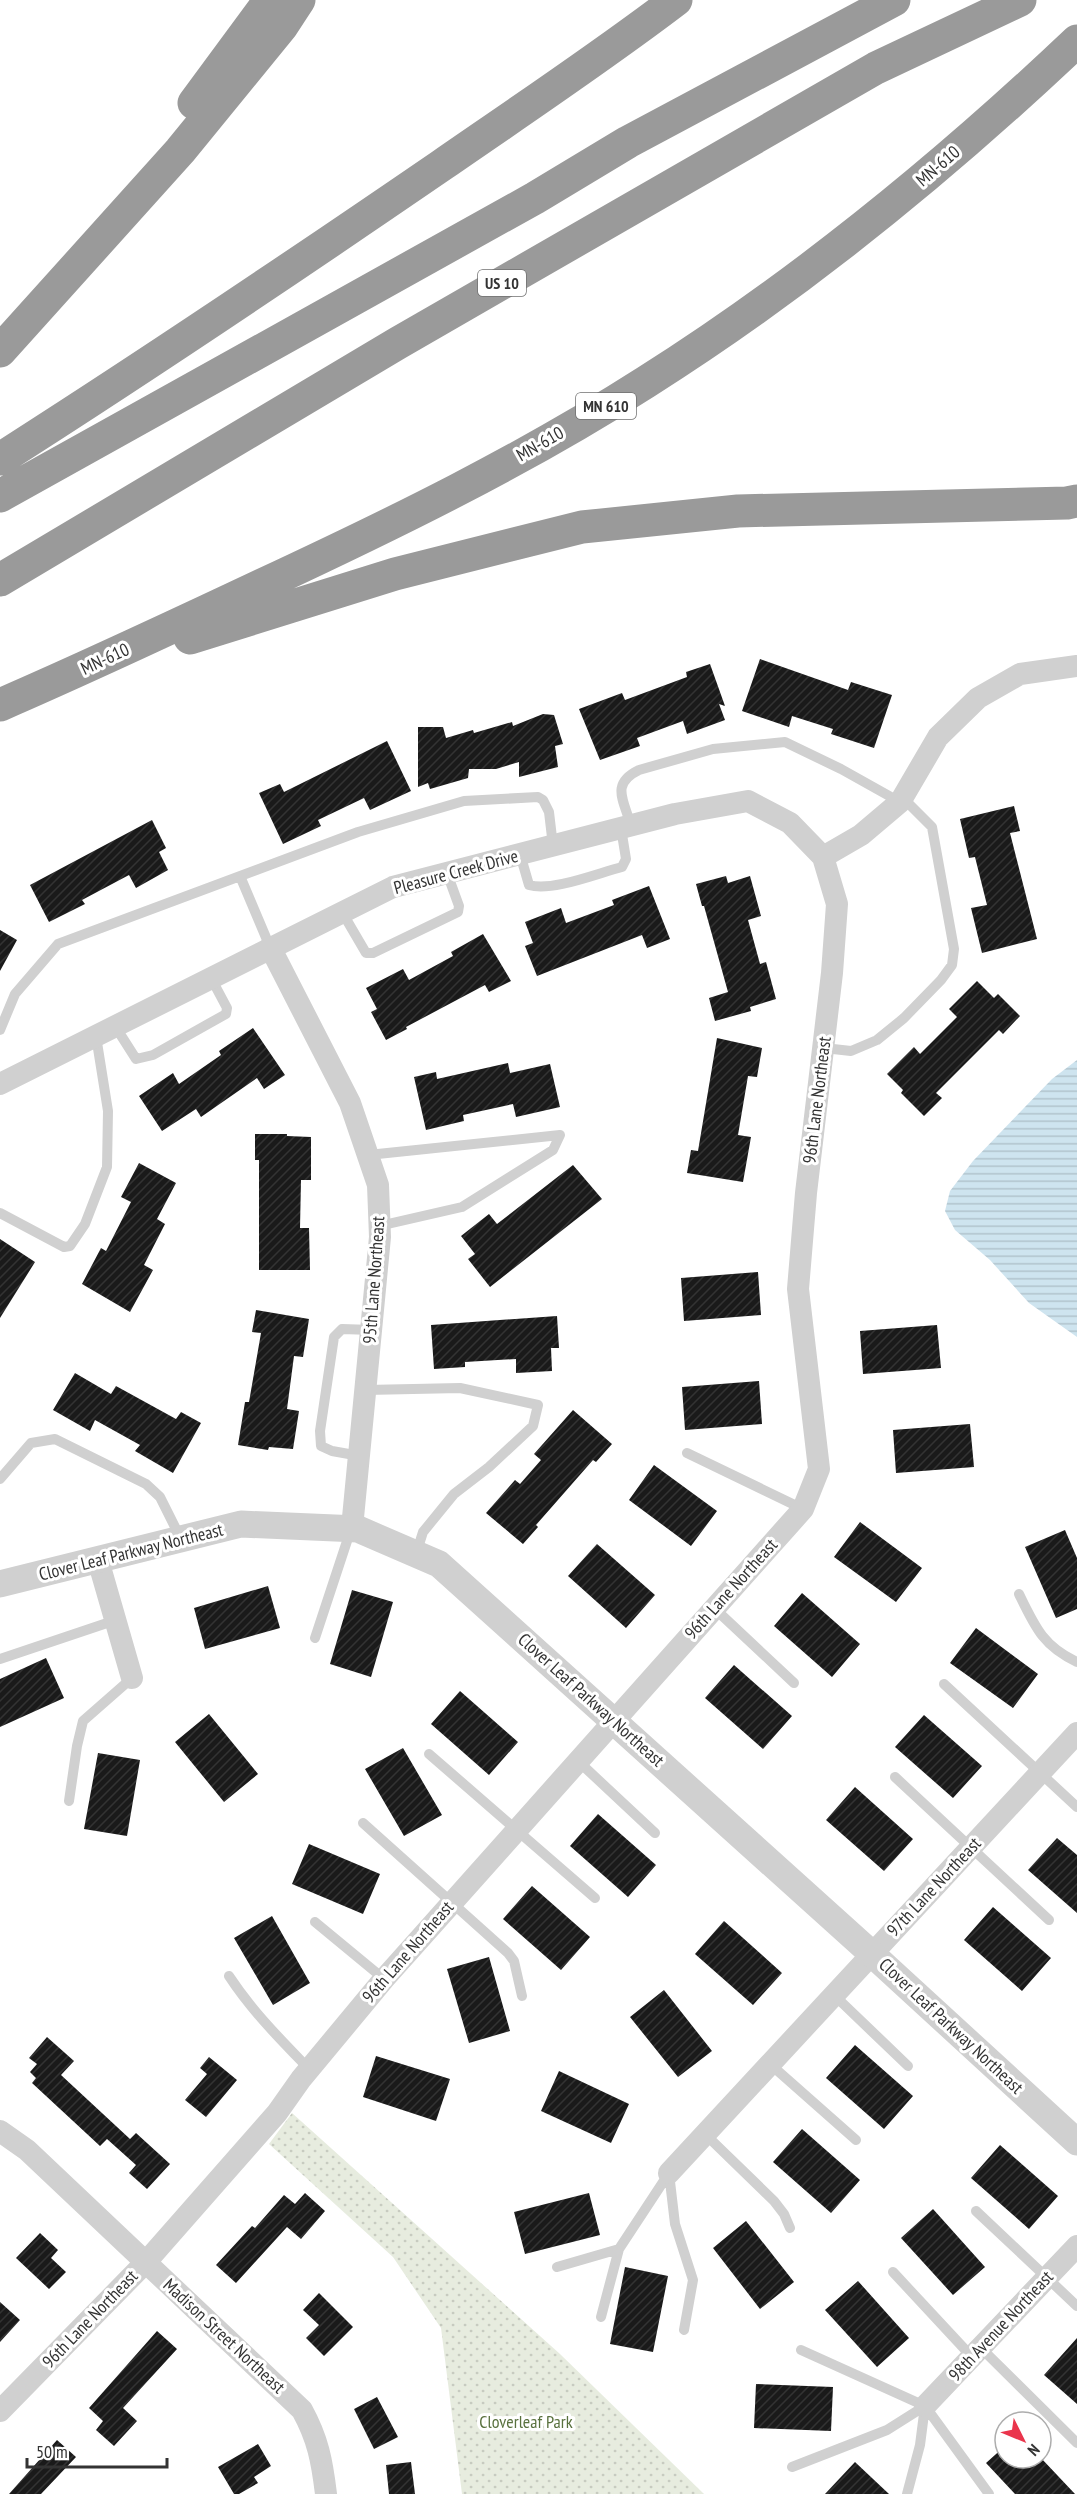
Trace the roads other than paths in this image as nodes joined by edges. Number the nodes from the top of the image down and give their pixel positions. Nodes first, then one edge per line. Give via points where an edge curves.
1 (270, 0) edge
2 (299, 0) edge
3 (675, 0) edge
4 (894, 0) edge
5 (1016, 2) edge
6 (1077, 41) edge
7 (92, 249) junction
8 (0, 351) edge
9 (0, 459) edge
10 (0, 496) edge
11 (1077, 501) edge
12 (0, 580) edge
13 (1077, 666) edge
14 (73, 674) junction
15 (0, 705) edge
16 (901, 799) junction
17 (626, 827) junction
18 (553, 846) junction
19 (520, 854) junction
20 (823, 857) junction
21 (447, 873) junction
22 (240, 876) junction
23 (342, 912) junction
24 (270, 947) junction
25 (210, 977) junction
26 (0, 1030) edge
27 (106, 1031) junction
28 (824, 1048) junction
29 (0, 1084) edge
30 (368, 1155) junction
31 (0, 1213) edge
32 (379, 1226) junction
33 (372, 1330) junction
34 (366, 1390) junction
35 (687, 1453) dead end
36 (360, 1456) junction
37 (0, 1479) edge
38 (803, 1509) junction
39 (352, 1528) junction
40 (181, 1540) junction
41 (416, 1554) junction
42 (98, 1560) junction
43 (0, 1584) edge
44 (1019, 1594) dead end
45 (714, 1608) junction
46 (116, 1620) junction
47 (315, 1638) dead end
48 (0, 1659) edge
49 (1077, 1662) edge
50 (132, 1678) joint
51 (794, 1683) dead end
52 (944, 1684) dead end
53 (614, 1720) junction
54 (1077, 1733) edge
55 (429, 1754) dead end
56 (578, 1761) junction
57 (1039, 1773) junction
58 (895, 1777) dead end
59 (69, 1802) dead end
60 (1077, 1807) edge
61 (363, 1823) dead end
62 (515, 1830) junction
63 (655, 1833) dead end
64 (971, 1847) junction
65 (595, 1898) dead end
66 (453, 1902) junction
67 (1050, 1920) dead end
68 (315, 1922) dead end
69 (872, 1954) junction
70 (229, 1976) dead end
71 (384, 1978) junction
72 (834, 1995) junction
73 (522, 1996) dead end
74 (770, 2064) junction
75 (908, 2066) dead end
76 (309, 2069) junction
77 (0, 2131) edge
78 (705, 2134) junction
79 (856, 2140) dead end
80 (1077, 2142) edge
81 (669, 2173) junction
82 (976, 2211) dead end
83 (790, 2228) dead end
84 (1077, 2246) edge
85 (620, 2249) junction
86 (146, 2262) junction
87 (557, 2267) dead end
88 (892, 2272) dead end
89 (1047, 2278) junction
90 (1077, 2306) edge
91 (601, 2317) dead end
92 (684, 2330) dead end
93 (801, 2350) dead end
94 (976, 2352) junction
95 (925, 2406) junction
96 (0, 2411) edge
97 (1077, 2443) edge
98 (792, 2467) dead end
99 (326, 2494) edge
100 (907, 2494) edge
101 (989, 2494) edge

1 - 7 highway
2 - 7 highway via 180,151
3 - 9 highway via 399,194 134,374
4 - 10 highway via 628,142 535,198
5 - 12 highway, US 10 via 856,79 408,337
6 - 14 highway, MN-610 / MN 610 via 916,186 784,287 646,382 407,517
7 - 8 highway
11 - 14 highway via 738,511 582,527 395,574
13 - 16 street via 1020,674 978,698 938,737
14 - 15 highway, MN-610 / MN 610
16 - 17 lane via 784,742 713,749 629,774 620,788
16 - 20 street via 861,835
16 - 28 lane via 932,827 954,949 951,965 904,1018 877,1040 851,1051
17 - 18 street, Pleasure Creek Drive
17 - 19 lane via 626,859 622,867 567,882 539,888 529,885
17 - 20 street, Pleasure Creek Drive via 748,801 790,823
18 - 19 street, Pleasure Creek Drive
18 - 22 lane via 549,812 538,797 464,801 358,832
19 - 21 street, Pleasure Creek Drive
20 - 28 street, 96th Lane Northeast via 837,904
21 - 23 street, Pleasure Creek Drive via 393,887
21 - 23 lane via 458,912 373,953 366,953
22 - 24 lane
22 - 26 lane via 57,944 15,994
23 - 24 street, Pleasure Creek Drive
24 - 25 street, Pleasure Creek Drive
24 - 30 street, 95th Lane Northeast via 351,1103
25 - 27 street, Pleasure Creek Drive
25 - 27 lane via 227,1008 226,1014 153,1055 136,1059
27 - 29 street, Pleasure Creek Drive
27 - 31 lane via 108,1167 85,1224 70,1246 64,1247
28 - 38 street, 96th Lane Northeast via 798,1289 819,1469
30 - 32 street, 95th Lane Northeast via 378,1185
30 - 32 lane via 560,1135 553,1150 462,1207
32 - 33 street, 95th Lane Northeast
33 - 34 street, 95th Lane Northeast
33 - 36 lane via 342,1329 334,1337 320,1431 321,1446
34 - 36 street, 95th Lane Northeast
34 - 41 lane via 460,1388 537,1405 533,1426 454,1494 423,1532
35 - 38 lane
36 - 39 street, 95th Lane Northeast
37 - 40 lane via 31,1443 56,1439 146,1484 160,1497
38 - 45 street, 96th Lane Northeast
39 - 40 street, Clover Leaf Parkway Northeast via 241,1524
39 - 41 street, Clover Leaf Parkway Northeast
39 - 47 lane
40 - 42 street, Clover Leaf Parkway Northeast
41 - 53 street, Clover Leaf Parkway Northeast via 440,1564
42 - 43 street, Clover Leaf Parkway Northeast
42 - 46 street
44 - 49 lane via 1036,1630 1048,1644
45 - 51 lane
45 - 53 street, 96th Lane Northeast
46 - 48 lane
46 - 50 street
50 - 59 lane via 82,1721
52 - 57 lane
53 - 56 street, 96th Lane Northeast
53 - 69 street, Clover Leaf Parkway Northeast
54 - 57 street, 97th Lane Northeast
55 - 62 lane
56 - 62 street, 96th Lane Northeast
56 - 63 lane
57 - 60 lane
57 - 64 street, 97th Lane Northeast
58 - 64 lane
61 - 66 lane
62 - 65 lane
62 - 66 street, 96th Lane Northeast
64 - 67 lane
64 - 69 street, 97th Lane Northeast
66 - 71 street, 96th Lane Northeast
66 - 73 lane via 514,1961
68 - 71 lane
69 - 72 street, 97th Lane Northeast
69 - 80 street, Clover Leaf Parkway Northeast
70 - 76 lane via 266,2025
71 - 76 street, 96th Lane Northeast
72 - 74 street, 97th Lane Northeast
72 - 75 lane
74 - 78 street, 97th Lane Northeast
74 - 79 lane
76 - 86 street, 96th Lane Northeast via 277,2113
77 - 86 street, Madison Street Northeast via 27,2150
78 - 81 street, 97th Lane Northeast
78 - 83 lane via 774,2201
81 - 85 lane
81 - 92 lane via 675,2224 693,2280
82 - 89 lane
84 - 89 street, 98th Avenue Northeast
85 - 87 lane
85 - 91 lane
86 - 96 street, 96th Lane Northeast
86 - 99 street, Madison Street Northeast via 302,2410 321,2456
88 - 94 lane
89 - 90 lane
89 - 94 street, 98th Avenue Northeast
93 - 95 lane
94 - 95 street, 98th Avenue Northeast
94 - 97 lane
95 - 98 lane via 887,2430
95 - 100 lane
95 - 101 lane

